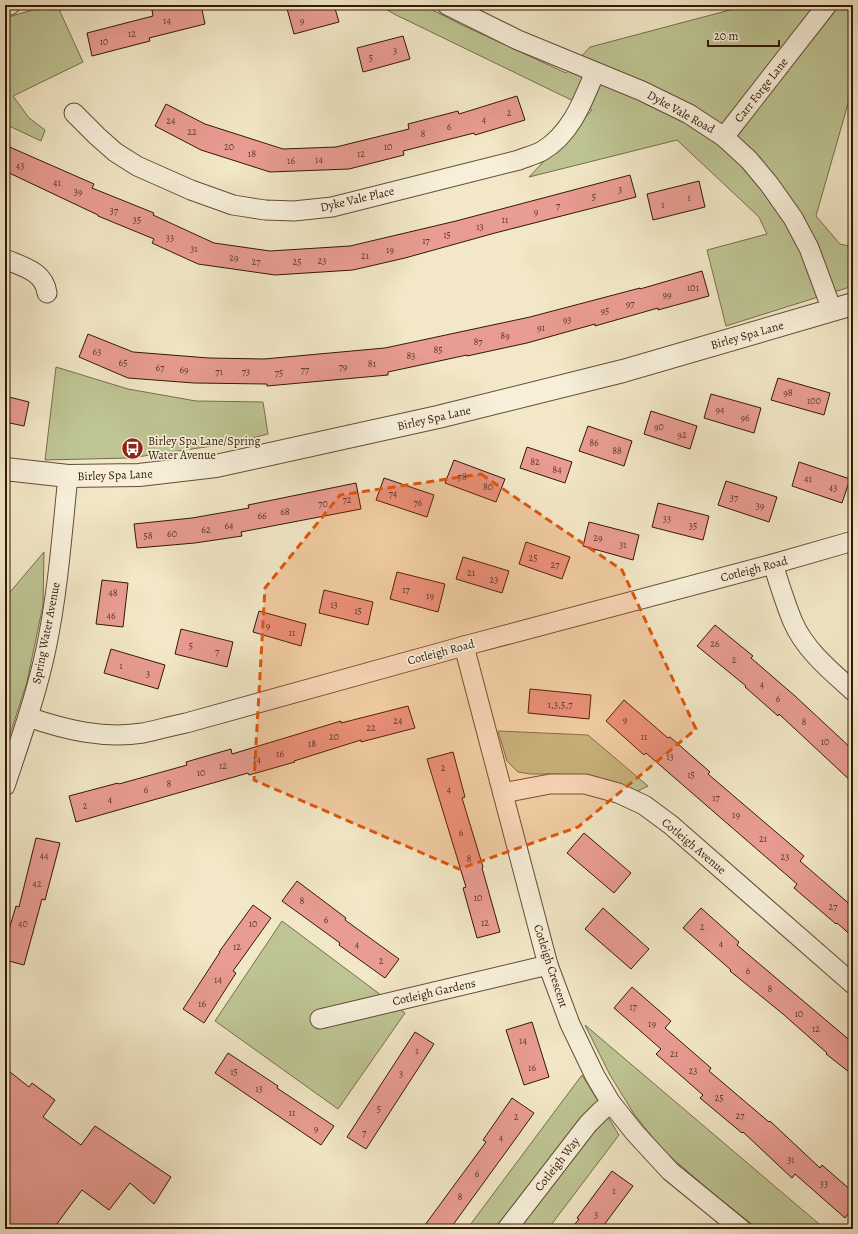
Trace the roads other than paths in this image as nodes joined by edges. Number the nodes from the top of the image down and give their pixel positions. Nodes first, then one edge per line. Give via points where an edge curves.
1 (10, 5) edge
2 (447, 5) edge
3 (826, 5) edge
4 (5, 6) edge
5 (595, 72) junction
6 (74, 113) dead end
7 (724, 137) junction
8 (5, 259) edge
9 (47, 293) dead end
10 (853, 304) edge
11 (832, 310) junction
12 (5, 470) edge
13 (68, 476) junction
14 (853, 541) edge
15 (773, 564) junction
16 (464, 646) junction
17 (853, 691) edge
18 (28, 717) junction
19 (5, 786) edge
20 (502, 793) junction
21 (548, 965) junction
22 (853, 984) edge
23 (320, 1019) dead end
24 (611, 1103) junction
25 (507, 1229) edge
26 (741, 1229) edge

1 - 4 street
2 - 5 street, Dyke Vale Road via 518,40
3 - 7 street, Carr Forge Lane
5 - 6 street, Dyke Vale Place via 577,113 562,134 542,150 519,160 332,207 294,211 233,205 137,166 115,152
5 - 7 street, Dyke Vale Road via 642,90 689,114
7 - 11 street, Dyke Vale Road via 749,160 793,218 809,248
8 - 9 street via 41,277
10 - 11 street, Birley Spa Lane
11 - 13 street, Birley Spa Lane via 623,371 438,417 276,453 216,466 139,475
12 - 13 street, Birley Spa Lane
13 - 18 street, Spring Water Avenue via 58,579 46,649
14 - 15 street, Cotleigh Road
15 - 16 street, Cotleigh Road
15 - 17 street via 793,623 808,646 829,670
16 - 18 street, Cotleigh Road via 142,733 106,735 67,730
16 - 20 street, Cotleigh Crescent
18 - 19 street, Spring Water Avenue
20 - 21 street, Cotleigh Crescent
20 - 22 street, Cotleigh Avenue via 550,784 585,784 618,793 644,805 671,825
21 - 23 street, Cotleigh Gardens
21 - 24 street, Cotleigh Crescent via 570,1024
24 - 25 street, Cotleigh Way via 588,1124
24 - 26 street, Cotleigh Crescent via 670,1171

